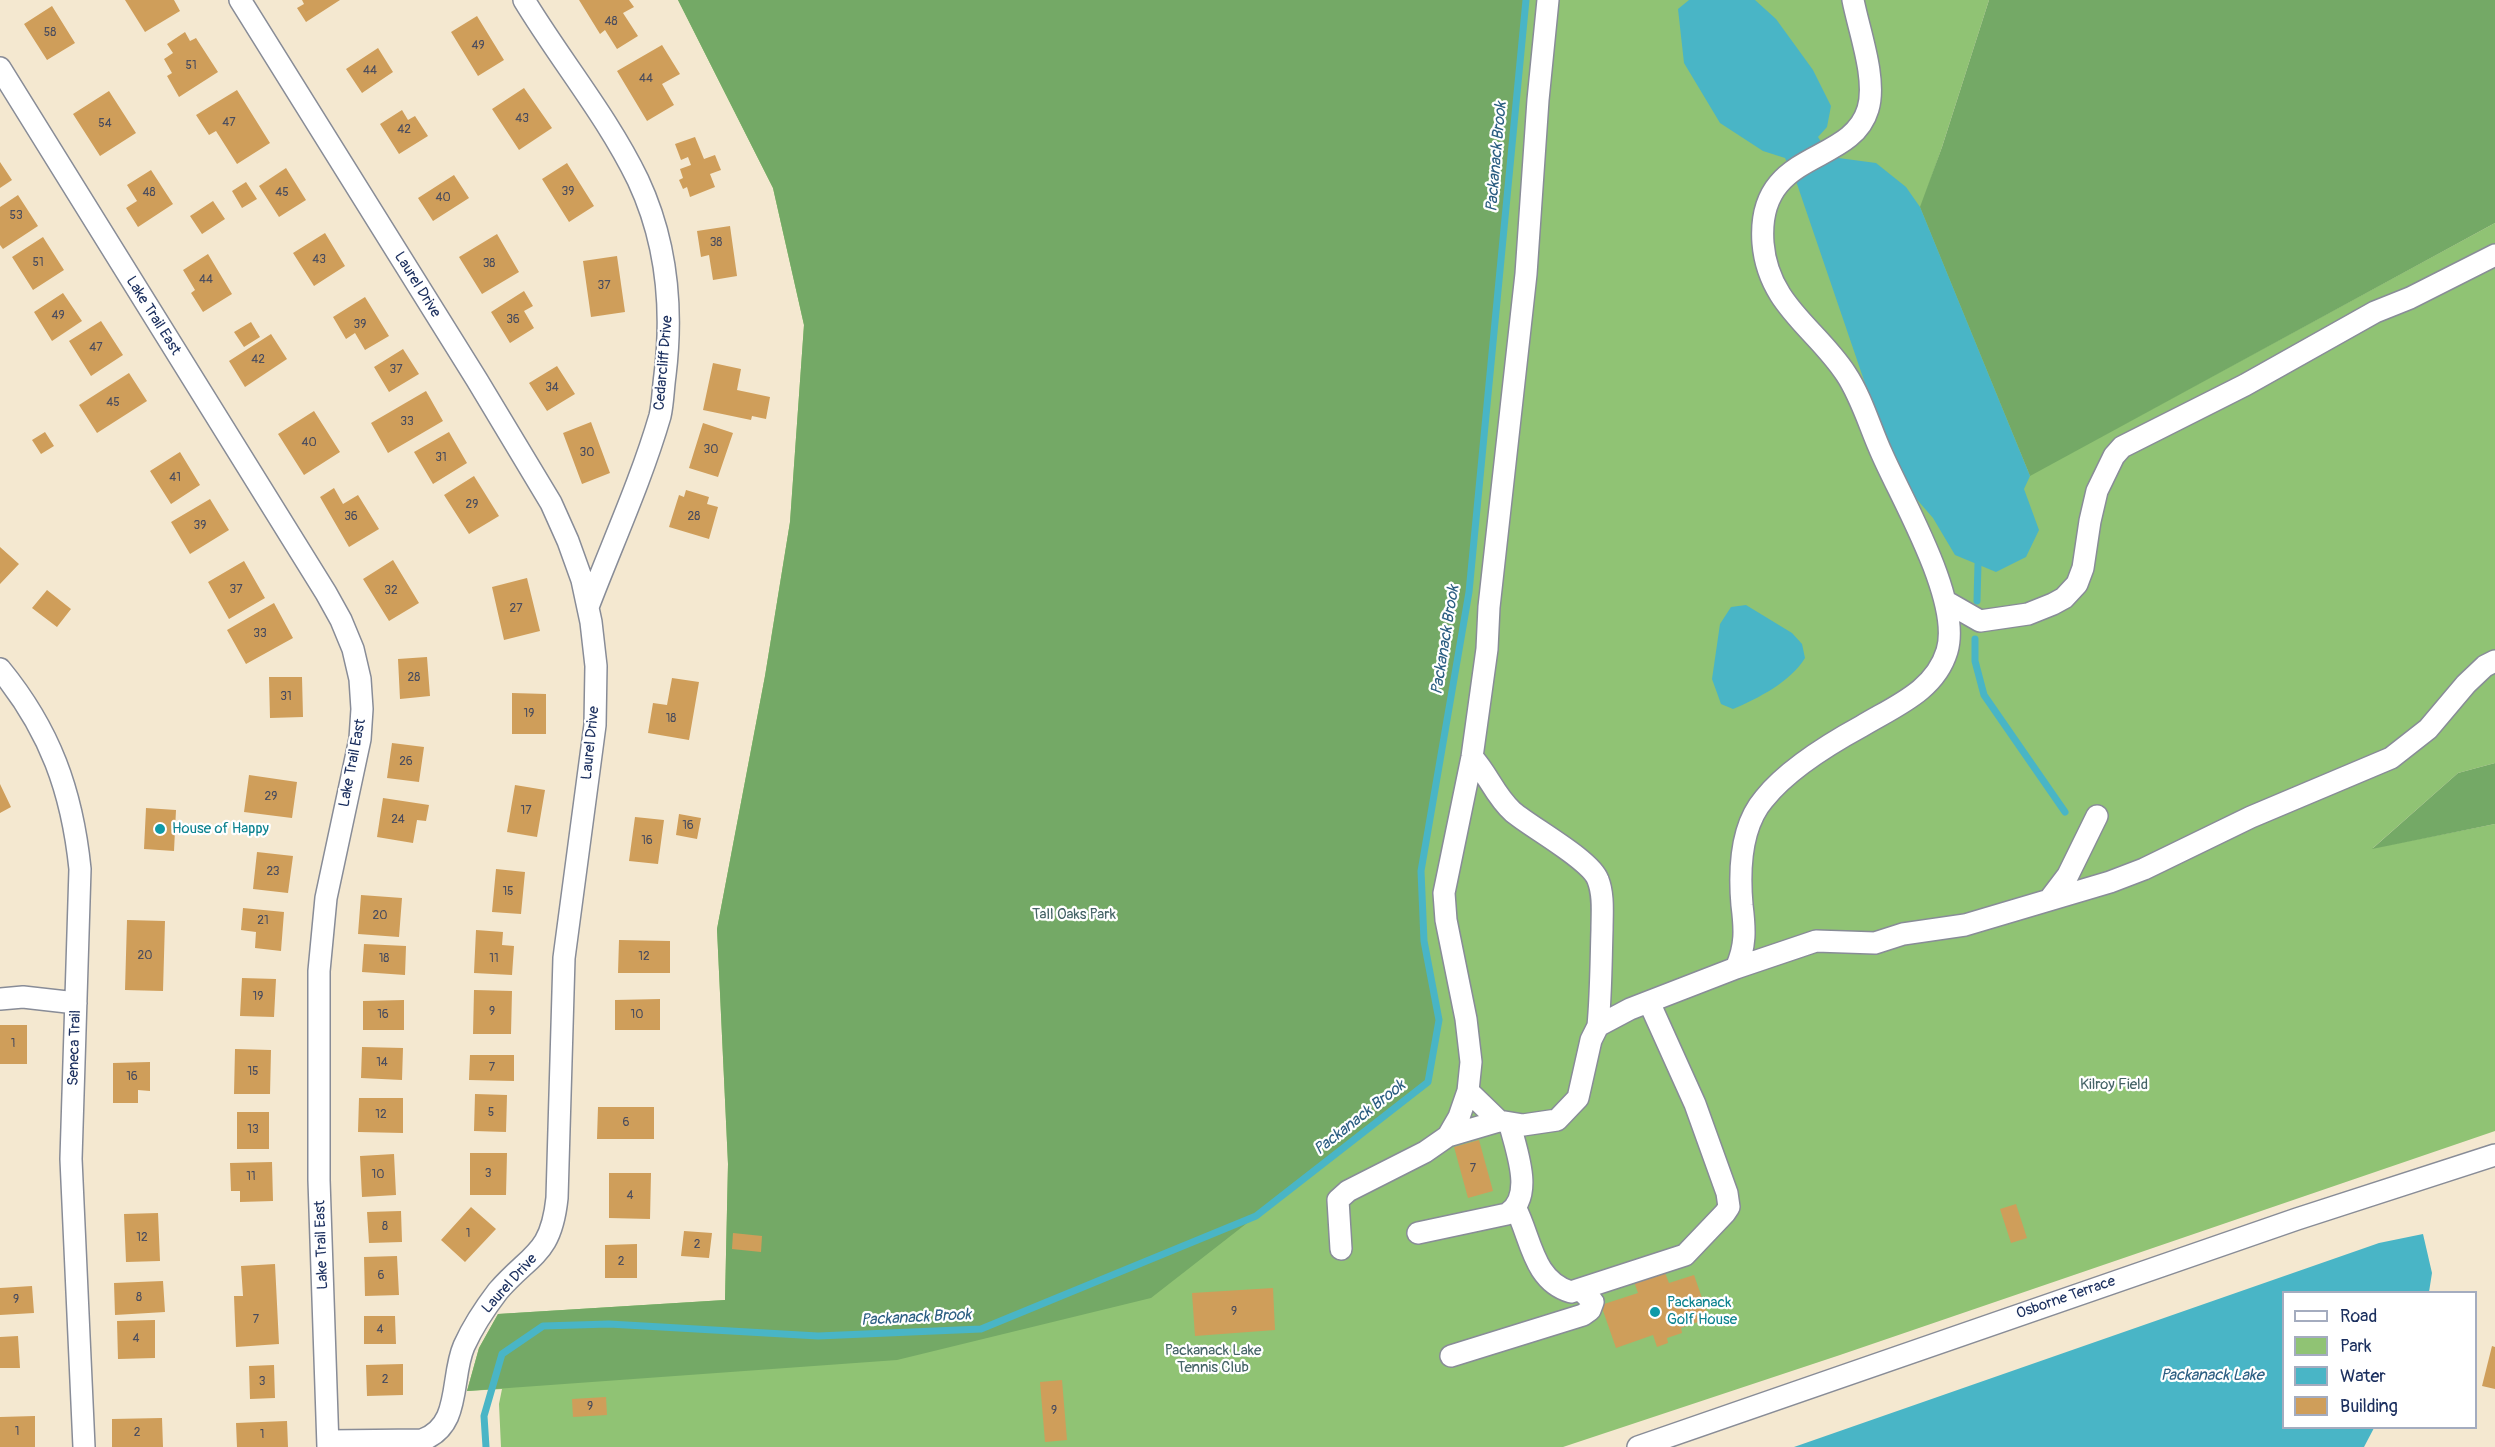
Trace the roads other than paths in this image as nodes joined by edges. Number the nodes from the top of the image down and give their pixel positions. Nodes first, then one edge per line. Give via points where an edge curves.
1 (240, 0) edge
2 (524, 0) edge
3 (1548, 0) edge
4 (1853, 0) edge
5 (0, 68) edge
6 (2495, 255) edge
7 (1945, 601) junction
8 (588, 607) junction
9 (1980, 621) junction
10 (1948, 648) junction
11 (2495, 661) edge
12 (0, 669) edge
13 (1472, 757) junction
14 (2097, 816) dead end
15 (2049, 900) junction
16 (1736, 968) junction
17 (0, 999) edge
18 (1649, 1002) junction
19 (76, 1003) junction
20 (1598, 1026) junction
21 (1468, 1091) junction
22 (1505, 1123) junction
23 (1448, 1136) junction
24 (2495, 1155) edge
25 (1516, 1209) junction
26 (1418, 1233) dead end
27 (1341, 1249) dead end
28 (1580, 1289) junction
29 (1451, 1356) dead end
30 (328, 1444) edge
31 (84, 1447) edge
32 (1638, 1447) edge

1 - 8 street, Laurel Drive via 551,503 582,580
2 - 8 street, Cedarcliff Drive via 620,145 639,182 654,221 669,303 669,343 660,414
3 - 13 street via 1527,274
4 - 7 street via 1871,91 1869,108 1851,135 1788,174 1776,186 1768,204 1763,234 1767,264 1792,314 1848,376 1920,530
5 - 30 street, Lake Trail East via 326,593 353,649 361,689 360,739 326,898 319,971 319,1180
6 - 9 street via 2375,312 2245,385 2122,447 2097,491 2077,584 2064,598 2043,609
7 - 9 street
7 - 10 street
8 - 30 street, Laurel Drive via 596,666 595,725 564,958 555,1220 537,1254 498,1292 479,1318 463,1348 449,1414 434,1436 422,1440
9 - 10 street
10 - 16 street via 1934,675 1914,696 1789,774 1761,802 1745,840 1741,884 1745,941
11 - 15 street via 2466,684 2428,729 2391,758 2250,817 2162,861
12 - 19 street, Seneca Trail via 25,701 53,752 67,790 80,869
13 - 20 street via 1503,803 1580,859 1598,880 1603,966
13 - 21 street via 1444,893 1470,1047
14 - 15 street via 2068,875
15 - 16 street via 1965,925 1875,942 1816,941
16 - 18 street
17 - 19 street via 23,997
18 - 20 street
18 - 28 street via 1695,1104 1729,1207 1685,1255
19 - 31 street, Seneca Trail via 71,1159
20 - 22 street via 1578,1098 1570,1109 1547,1123
21 - 22 street
21 - 23 street
22 - 23 street
22 - 25 street via 1522,1177
23 - 27 street via 1338,1200
24 - 32 street, Osborne Terrace via 2275,1226
25 - 26 street
25 - 28 street via 1543,1273 1563,1290
28 - 29 street via 1593,1302 1583,1315

